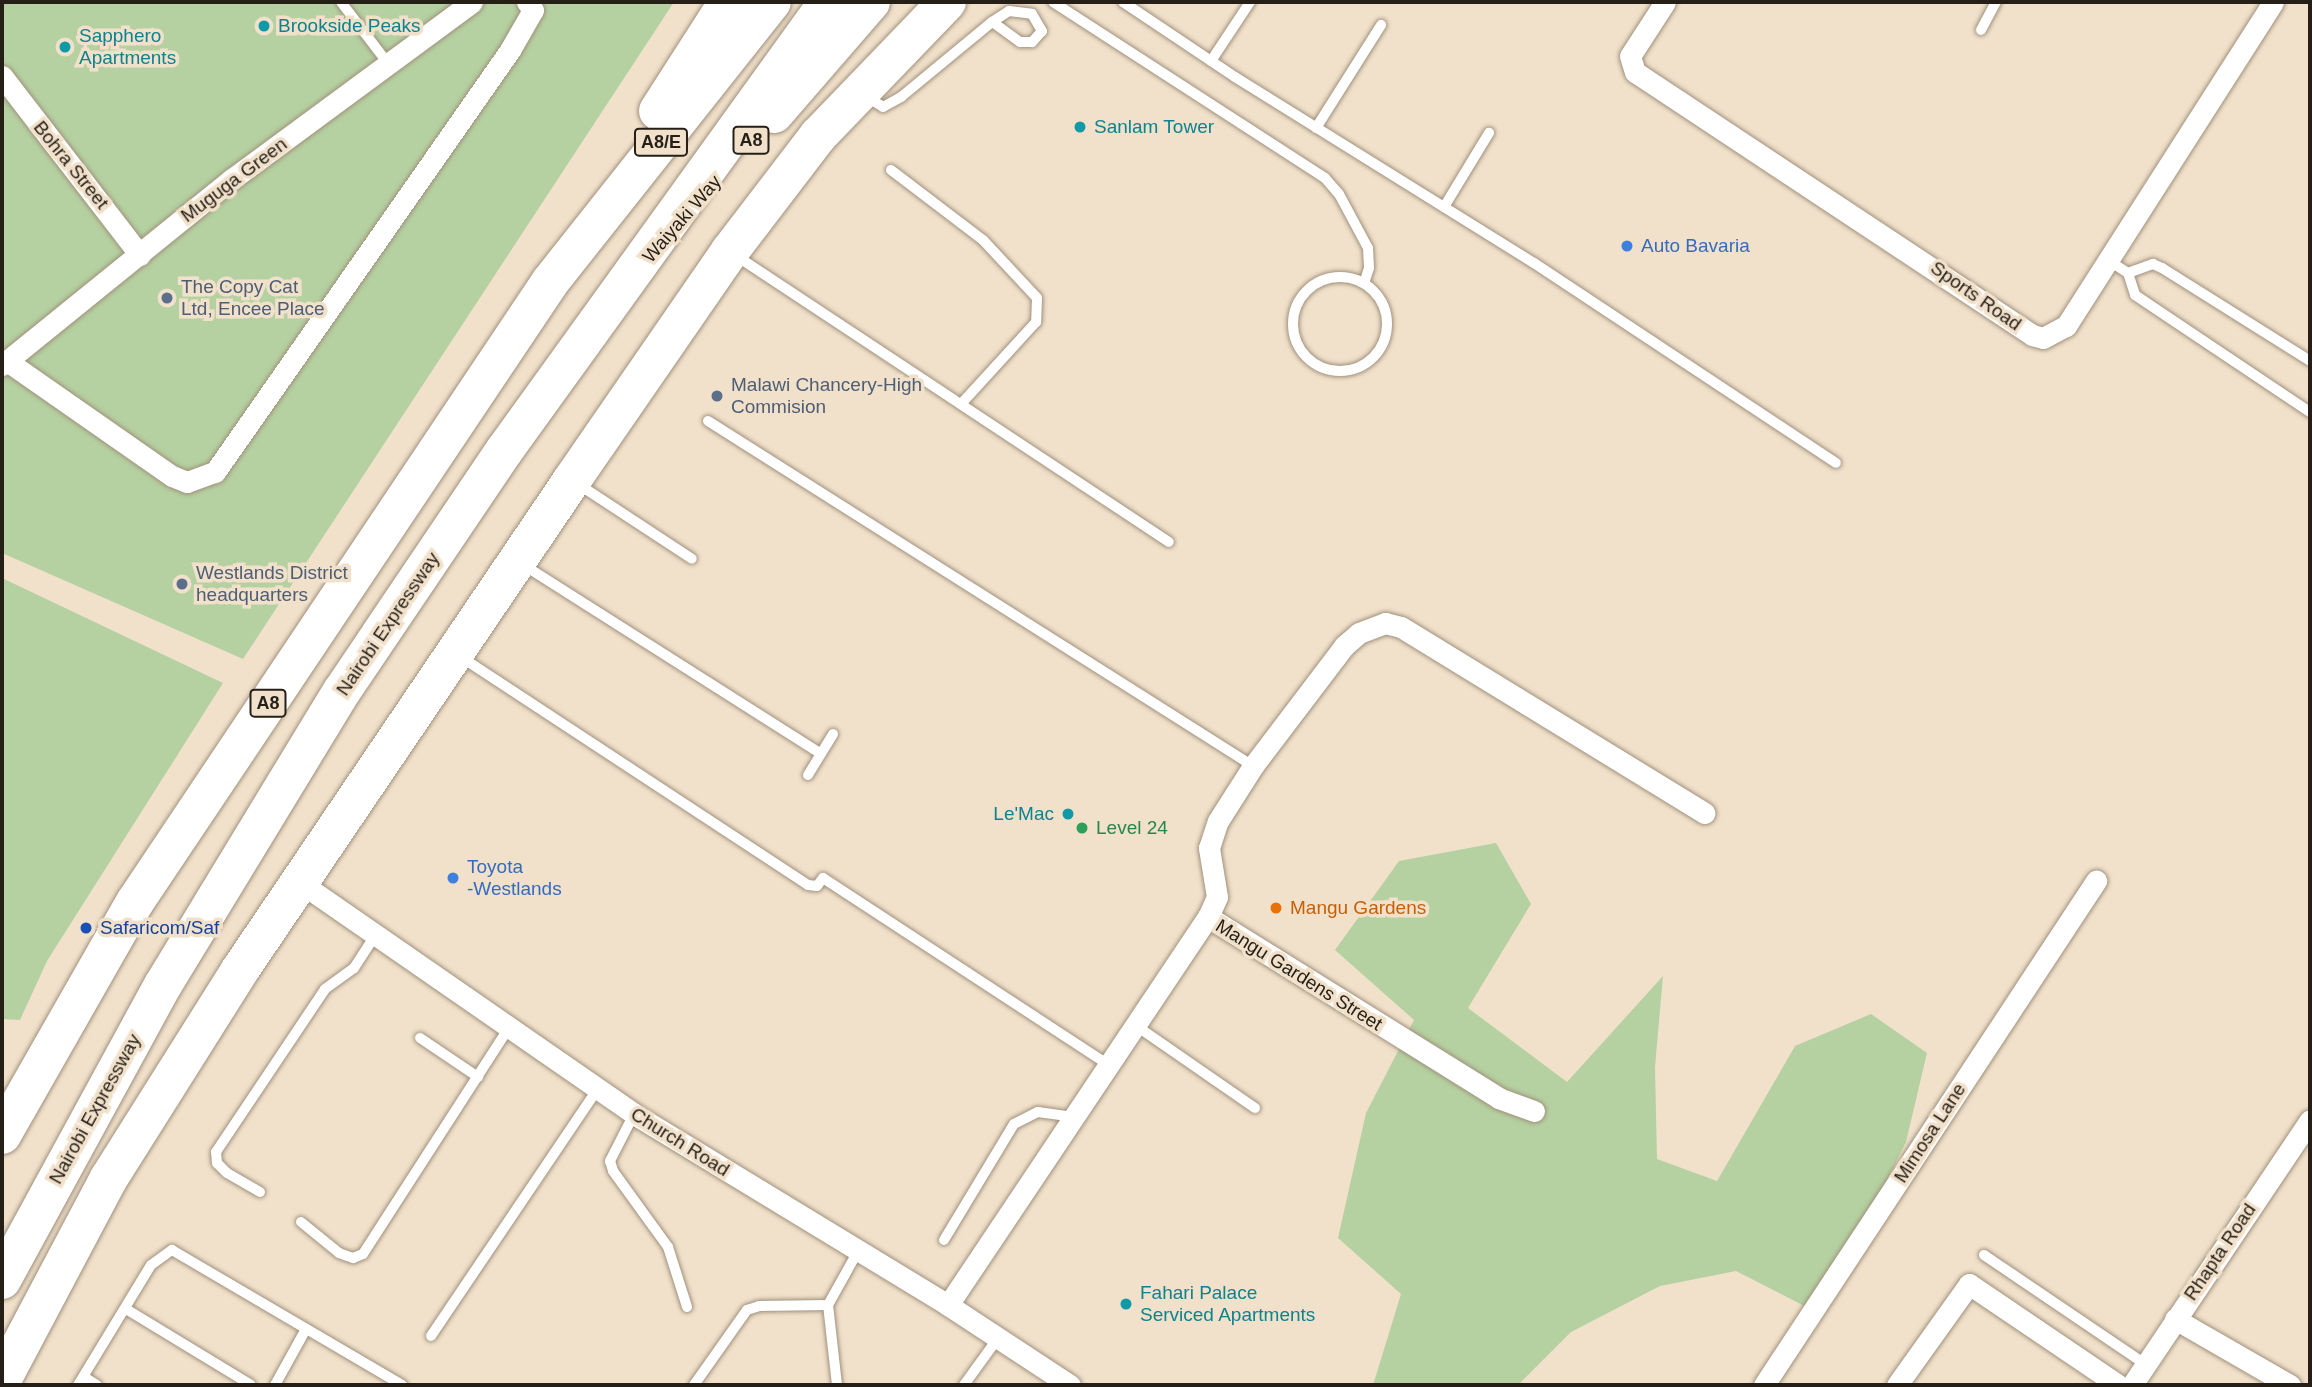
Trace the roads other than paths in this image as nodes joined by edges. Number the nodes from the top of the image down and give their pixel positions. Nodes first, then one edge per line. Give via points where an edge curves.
1 (341, 2) edge
2 (472, 2) edge
3 (527, 2) edge
4 (728, 2) edge
5 (772, 2) edge
6 (828, 2) edge
7 (871, 2) edge
8 (947, 2) edge
9 (1054, 2) edge
10 (1123, 2) edge
11 (1250, 2) edge
12 (1665, 2) edge
13 (1996, 2) edge
14 (2273, 2) edge
15 (992, 22) dead end
16 (1381, 26) dead end
17 (1981, 30) dead end
18 (1211, 61) junction
19 (390, 66) junction
20 (2, 76) edge
21 (860, 92) junction
22 (1316, 128) junction
23 (1489, 133) dead end
24 (891, 170) dead end
25 (1444, 207) junction
26 (730, 251) junction
27 (140, 255) junction
28 (2108, 260) junction
29 (2128, 273) junction
30 (630, 278) junction
31 (550, 282) junction
32 (1364, 283) junction
33 (2310, 361) edge
34 (4, 363) edge
35 (961, 404) junction
36 (2310, 412) edge
37 (708, 421) dead end
38 (1836, 463) dead end
39 (572, 480) junction
40 (1169, 542) dead end
41 (692, 559) dead end
42 (518, 561) junction
43 (454, 653) junction
44 (833, 734) dead end
45 (821, 754) junction
46 (1253, 766) junction
47 (807, 775) dead end
48 (1704, 813) dead end
49 (2096, 881) dead end
50 (301, 883) junction
51 (1208, 917) junction
52 (376, 934) junction
53 (1135, 1025) junction
54 (510, 1026) junction
55 (419, 1038) dead end
56 (1107, 1064) junction
57 (478, 1077) junction
58 (597, 1090) junction
59 (1255, 1108) dead end
60 (1534, 1111) dead end
61 (634, 1114) junction
62 (1076, 1117) junction
63 (2310, 1120) edge
64 (2, 1135) edge
65 (260, 1192) dead end
66 (301, 1222) dead end
67 (944, 1240) dead end
68 (858, 1251) junction
69 (1984, 1255) dead end
70 (2, 1280) edge
71 (948, 1305) junction
72 (828, 1306) junction
73 (687, 1307) dead end
74 (126, 1309) junction
75 (2175, 1319) junction
76 (306, 1329) junction
77 (431, 1336) dead end
78 (998, 1338) junction
79 (2146, 1364) junction
80 (2, 1380) edge
81 (81, 1381) edge
82 (97, 1385) edge
83 (251, 1385) edge
84 (275, 1385) edge
85 (402, 1385) edge
86 (694, 1385) edge
87 (837, 1385) edge
88 (964, 1385) edge
89 (1070, 1385) edge
90 (1764, 1385) edge
91 (1897, 1385) edge
92 (2118, 1385) edge
93 (2132, 1385) edge
94 (2290, 1385) edge

1 - 19 lane
2 - 19 street, Muguga Green
3 - 34 street via 533,10 510,50 215,472 187,482 172,476
4 - 31 highway, A8
5 - 31 highway, A8/E
6 - 30 highway, Nairobi Expressway / A8/E
7 - 30 highway, Waiyaki Way / A8
8 - 21 highway
9 - 32 lane via 1325,178 1339,194 1368,248 1370,268
10 - 18 lane
11 - 18 lane
12 - 28 street, Sports Road via 1630,56 1635,72 2032,335 2043,338 2066,326
13 - 17 lane
14 - 28 street, Sports Road
15 - 21 lane via 883,107
16 - 22 lane
18 - 22 lane
19 - 27 street, Muguga Green via 232,179
20 - 27 street, Bohra Street
21 - 26 highway via 818,136
22 - 25 lane
23 - 25 lane
24 - 35 lane via 983,240 1037,298 1036,322
25 - 38 lane
26 - 35 lane
26 - 39 highway
27 - 34 street, Muguga Green
28 - 29 lane
29 - 33 lane via 2153,264 2162,268
29 - 36 lane via 2136,295
30 - 70 highway, Nairobi Expressway / A8 via 505,451 342,691 163,985
31 - 64 highway, A8 via 135,902
32 - 32 lane via 1385,306 1387,333 1382,346 1364,365 1351,370 1338,372 1312,363 1302,354 1293,328 1298,302 1316,282 1329,278
35 - 40 lane
37 - 46 lane
39 - 41 lane
39 - 42 highway
42 - 43 highway
42 - 45 lane
43 - 50 highway
43 - 56 lane via 808,885 817,886 823,878
44 - 45 lane
45 - 47 lane
46 - 48 street, Mangu Gardens Street via 1344,646 1359,633 1385,623 1401,627
46 - 51 street, Mangu Gardens Street via 1218,821 1209,848 1217,897
49 - 90 street, Mimosa Lane
50 - 52 street, Church Road
50 - 80 highway via 240,970 109,1178
51 - 53 street
51 - 60 street, Mangu Gardens Street via 1428,1057 1499,1098
52 - 54 street, Church Road
52 - 65 lane via 354,968 325,989 216,1152 217,1163
53 - 56 street
53 - 59 lane
54 - 57 lane
54 - 58 street, Church Road
55 - 57 lane
56 - 62 street
57 - 66 lane via 363,1254 353,1258 339,1253
58 - 61 street, Church Road
58 - 77 lane
61 - 68 street, Church Road
61 - 73 lane via 611,1161 613,1171 668,1247
62 - 67 lane via 1038,1112 1014,1124
62 - 71 street
63 - 75 street, Rhapta Road
68 - 71 street, Church Road
68 - 72 lane
69 - 79 lane
71 - 78 street, Church Road
72 - 86 lane via 747,1310
72 - 87 lane
74 - 76 lane via 151,1265 172,1250
74 - 81 lane
74 - 83 lane
75 - 79 street, Rhapta Road
75 - 94 street
76 - 84 lane
76 - 85 lane
78 - 88 lane
78 - 89 street, Church Road
79 - 93 street, Rhapta Road
81 - 82 lane
91 - 92 street via 1969,1284

